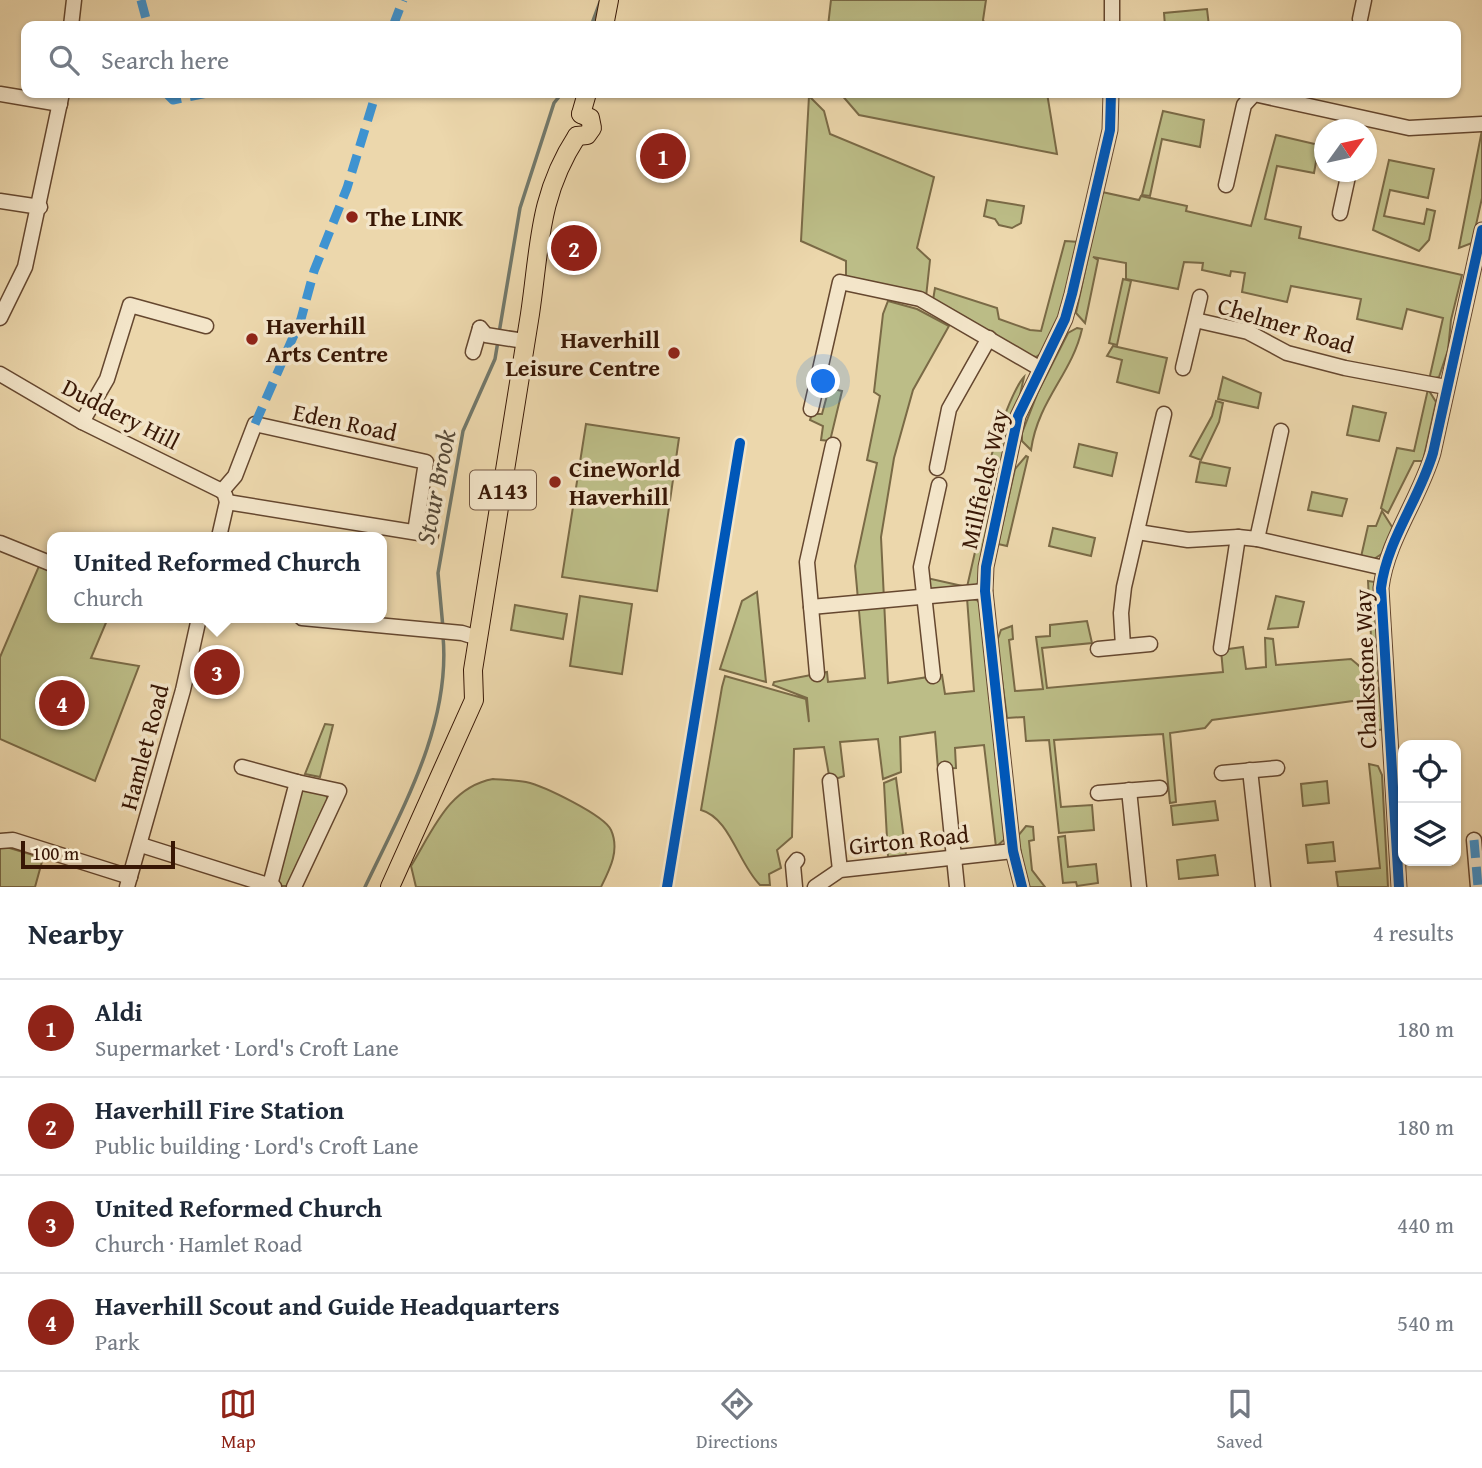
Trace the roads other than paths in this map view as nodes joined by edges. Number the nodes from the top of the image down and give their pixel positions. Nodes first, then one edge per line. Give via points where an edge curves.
1 (74, 0) edge
2 (609, 0) edge
3 (1112, 0) edge
4 (1364, 0) edge
5 (1360, 19) dead end
6 (72, 21) edge
7 (605, 21) edge
8 (1112, 21) edge
9 (0, 94) edge
10 (21, 95) edge
11 (61, 98) edge
12 (586, 98) edge
13 (1111, 98) edge
14 (1250, 98) edge
15 (1268, 98) edge
16 (1341, 119) edge
17 (1482, 124) edge
18 (1377, 125) edge
19 (1347, 182) edge
20 (1226, 185) dead end
21 (0, 201) edge
22 (40, 208) junction
23 (1340, 213) dead end
24 (1482, 230) edge
25 (1200, 297) dead end
26 (0, 318) edge
27 (1195, 320) junction
28 (206, 326) dead end
29 (989, 338) junction
30 (518, 340) junction
31 (473, 352) dead end
32 (1039, 368) junction
33 (1183, 368) dead end
34 (0, 374) edge
35 (1446, 387) junction
36 (811, 408) dead end
37 (1164, 414) dead end
38 (82, 422) junction
39 (1281, 431) dead end
40 (833, 445) dead end
41 (937, 468) dead end
42 (939, 485) dead end
43 (225, 497) junction
44 (415, 531) junction
45 (220, 532) edge
46 (1138, 532) junction
47 (432, 535) dead end
48 (1238, 537) junction
49 (1257, 539) junction
50 (1, 545) edge
51 (47, 562) edge
52 (1384, 568) junction
53 (985, 591) junction
54 (923, 596) junction
55 (811, 607) junction
56 (198, 623) edge
57 (352, 623) edge
58 (478, 638) junction
59 (1150, 644) dead end
60 (1123, 646) junction
61 (1221, 648) dead end
62 (1098, 649) dead end
63 (817, 674) dead end
64 (933, 676) dead end
65 (242, 767) dead end
66 (1277, 768) dead end
67 (945, 769) dead end
68 (1250, 770) junction
69 (1222, 773) dead end
70 (830, 781) dead end
71 (297, 782) junction
72 (1160, 788) dead end
73 (1129, 790) junction
74 (1098, 793) dead end
75 (1474, 840) dead end
76 (0, 841) edge
77 (141, 845) junction
78 (1013, 851) junction
79 (954, 858) junction
80 (797, 860) dead end
81 (840, 870) junction
82 (1399, 870) junction
83 (129, 882) edge
84 (272, 886) edge
85 (294, 887) edge
86 (390, 887) edge
87 (795, 887) edge
88 (815, 887) edge
89 (957, 887) edge
90 (1021, 887) edge
91 (1139, 887) edge
92 (1263, 887) edge
93 (1399, 887) edge
94 (1407, 887) edge
95 (1478, 887) edge

1 - 6 street
2 - 7 main road
3 - 8 street
4 - 5 street
9 - 10 street
11 - 22 street
12 - 30 main road, A143 via 581,114 590,118 592,128 587,135 577,136 549,194 537,237 530,314
13 - 32 street, Millfields Way via 1110,130 1065,319
14 - 20 street via 1244,105
15 - 16 street
17 - 18 street
19 - 23 street
21 - 22 street
22 - 26 street via 25,267
24 - 35 street, Chalkstone Way
25 - 27 street, Chelmer Road
27 - 33 street, Chelmer Road
27 - 35 street, Chelmer Road via 1248,332 1287,353
28 - 38 street via 130,305 107,379
29 - 32 street
29 - 36 street via 919,299 840,282
29 - 41 street via 948,409
30 - 31 street via 486,335 480,328
30 - 58 main road, A143 via 495,547
32 - 53 street, Millfields Way via 1010,448 988,545
34 - 38 street, Duddery Hill
35 - 52 street, Chalkstone Way via 1426,476
37 - 46 street
38 - 43 street, Duddery Hill
39 - 49 street
40 - 55 street via 807,562
42 - 54 street via 921,567
43 - 44 street, Duddery Hill
43 - 44 street, Eden Road via 256,424 426,462
43 - 45 street
44 - 47 street, Duddery Hill
46 - 48 street via 1188,540
46 - 60 street via 1121,613
48 - 49 street
48 - 61 street
49 - 52 street
50 - 51 street
52 - 82 street, Chalkstone Way via 1385,675
53 - 54 street
53 - 78 street, Millfields Way
54 - 55 street
54 - 64 street
55 - 63 street
56 - 77 street, Hamlet Road
57 - 58 street
58 - 86 main road, A143 via 474,700
59 - 60 street
60 - 62 street
65 - 71 street
66 - 68 street
67 - 79 street
68 - 69 street
68 - 92 street
70 - 81 street
71 - 84 street
71 - 85 street via 339,791
72 - 73 street
73 - 74 street
73 - 91 street
75 - 95 street
76 - 83 street via 13,840
77 - 83 street, Hamlet Road
77 - 84 street
78 - 79 street, Girton Road
78 - 90 street, Millfields Way
79 - 81 street, Girton Road
79 - 89 street
80 - 87 street via 793,865
81 - 88 street, Girton Road
82 - 93 street, Chalkstone Way
82 - 94 street, Chalkstone Way

